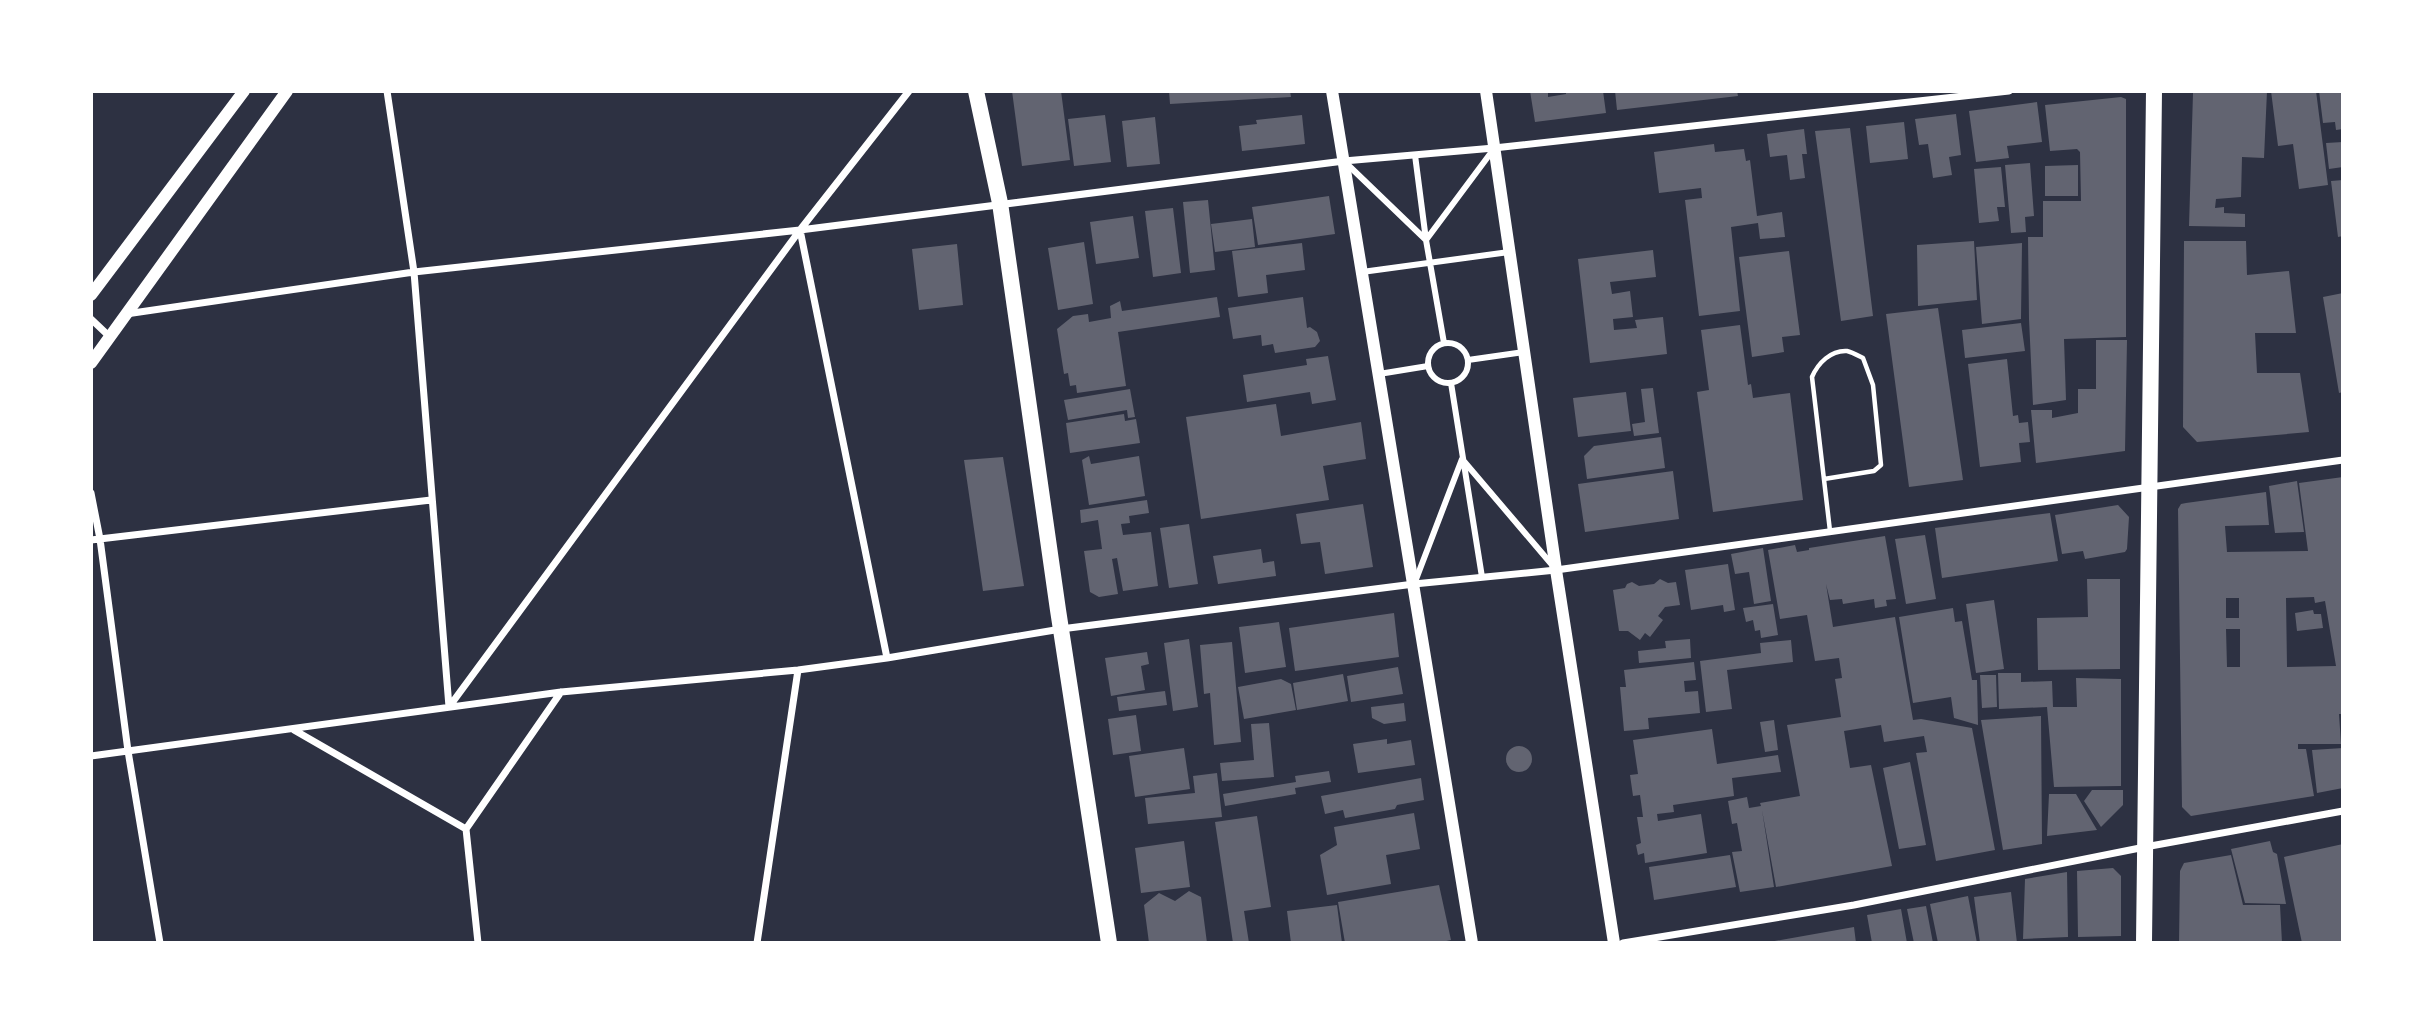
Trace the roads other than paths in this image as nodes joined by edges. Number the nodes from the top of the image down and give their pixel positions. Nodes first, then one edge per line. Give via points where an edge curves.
1 (244, 91) edge
2 (287, 91) edge
3 (387, 91) edge
4 (909, 91) edge
5 (976, 91) edge
6 (1332, 91) edge
7 (1486, 91) edge
8 (2009, 91) edge
9 (2154, 91) edge
10 (1494, 148) junction
11 (1415, 155) junction
12 (1344, 161) junction
13 (1000, 203) junction
14 (800, 230) junction
15 (1426, 240) junction
16 (1509, 252) junction
17 (1430, 263) junction
18 (414, 272) junction
19 (1362, 272) junction
20 (91, 295) edge
21 (127, 314) junction
22 (91, 319) edge
23 (111, 338) junction
24 (1444, 343) junction
25 (1524, 352) junction
26 (1468, 359) junction
27 (91, 363) edge
28 (1428, 366) junction
29 (1379, 374) junction
30 (1451, 383) junction
31 (1462, 459) junction
32 (2343, 460) edge
33 (1824, 479) junction
34 (2149, 488) junction
35 (91, 493) edge
36 (430, 500) junction
37 (1830, 532) junction
38 (95, 540) edge
39 (1556, 569) junction
40 (1482, 577) junction
41 (1414, 584) junction
42 (1062, 629) junction
43 (887, 658) junction
44 (798, 670) junction
45 (561, 692) junction
46 (449, 708) junction
47 (295, 730) junction
48 (128, 751) junction
49 (91, 756) edge
50 (2343, 811) edge
51 (466, 829) junction
52 (2145, 847) junction
53 (160, 943) edge
54 (478, 943) edge
55 (757, 943) edge
56 (1109, 943) edge
57 (1472, 943) edge
58 (1614, 943) edge
59 (1623, 943) edge
60 (2144, 943) edge

1 - 20 street
2 - 21 street
3 - 18 street
4 - 14 street
5 - 13 main road
6 - 12 street
7 - 10 street
8 - 10 street
9 - 34 main road
10 - 11 street
10 - 15 street
10 - 16 street
11 - 12 street
11 - 15 street
12 - 13 street
12 - 15 street
12 - 19 street
13 - 14 street
13 - 42 main road
14 - 18 street
14 - 43 street
14 - 46 street
15 - 17 street
16 - 17 street
16 - 25 street
17 - 19 street
17 - 24 street
18 - 21 street
18 - 36 street
19 - 29 street
21 - 23 street
22 - 23 street
23 - 27 street
24 - 26 street via 1457,345
24 - 28 street via 1433,350
25 - 26 street
25 - 39 street
26 - 30 street via 1466,372
28 - 29 street
28 - 30 street via 1437,380
29 - 41 street
30 - 31 street
31 - 39 street
31 - 40 street
31 - 41 street
32 - 34 street
33 - 33 lane via 1812,377 1828,356 1847,351 1863,358 1873,385 1881,466
33 - 37 lane
34 - 37 street
34 - 52 main road
35 - 38 street
36 - 38 street
36 - 46 street
37 - 39 street
38 - 48 street
39 - 40 street
39 - 58 street
40 - 41 street
41 - 42 street
41 - 57 street
42 - 43 street
42 - 56 main road
43 - 44 street
44 - 45 street
44 - 55 street
45 - 46 street
45 - 51 street
46 - 47 street
47 - 48 street
47 - 51 street
48 - 49 street
48 - 53 street
50 - 52 street
51 - 54 street
52 - 59 street via 1854,905
52 - 60 main road

